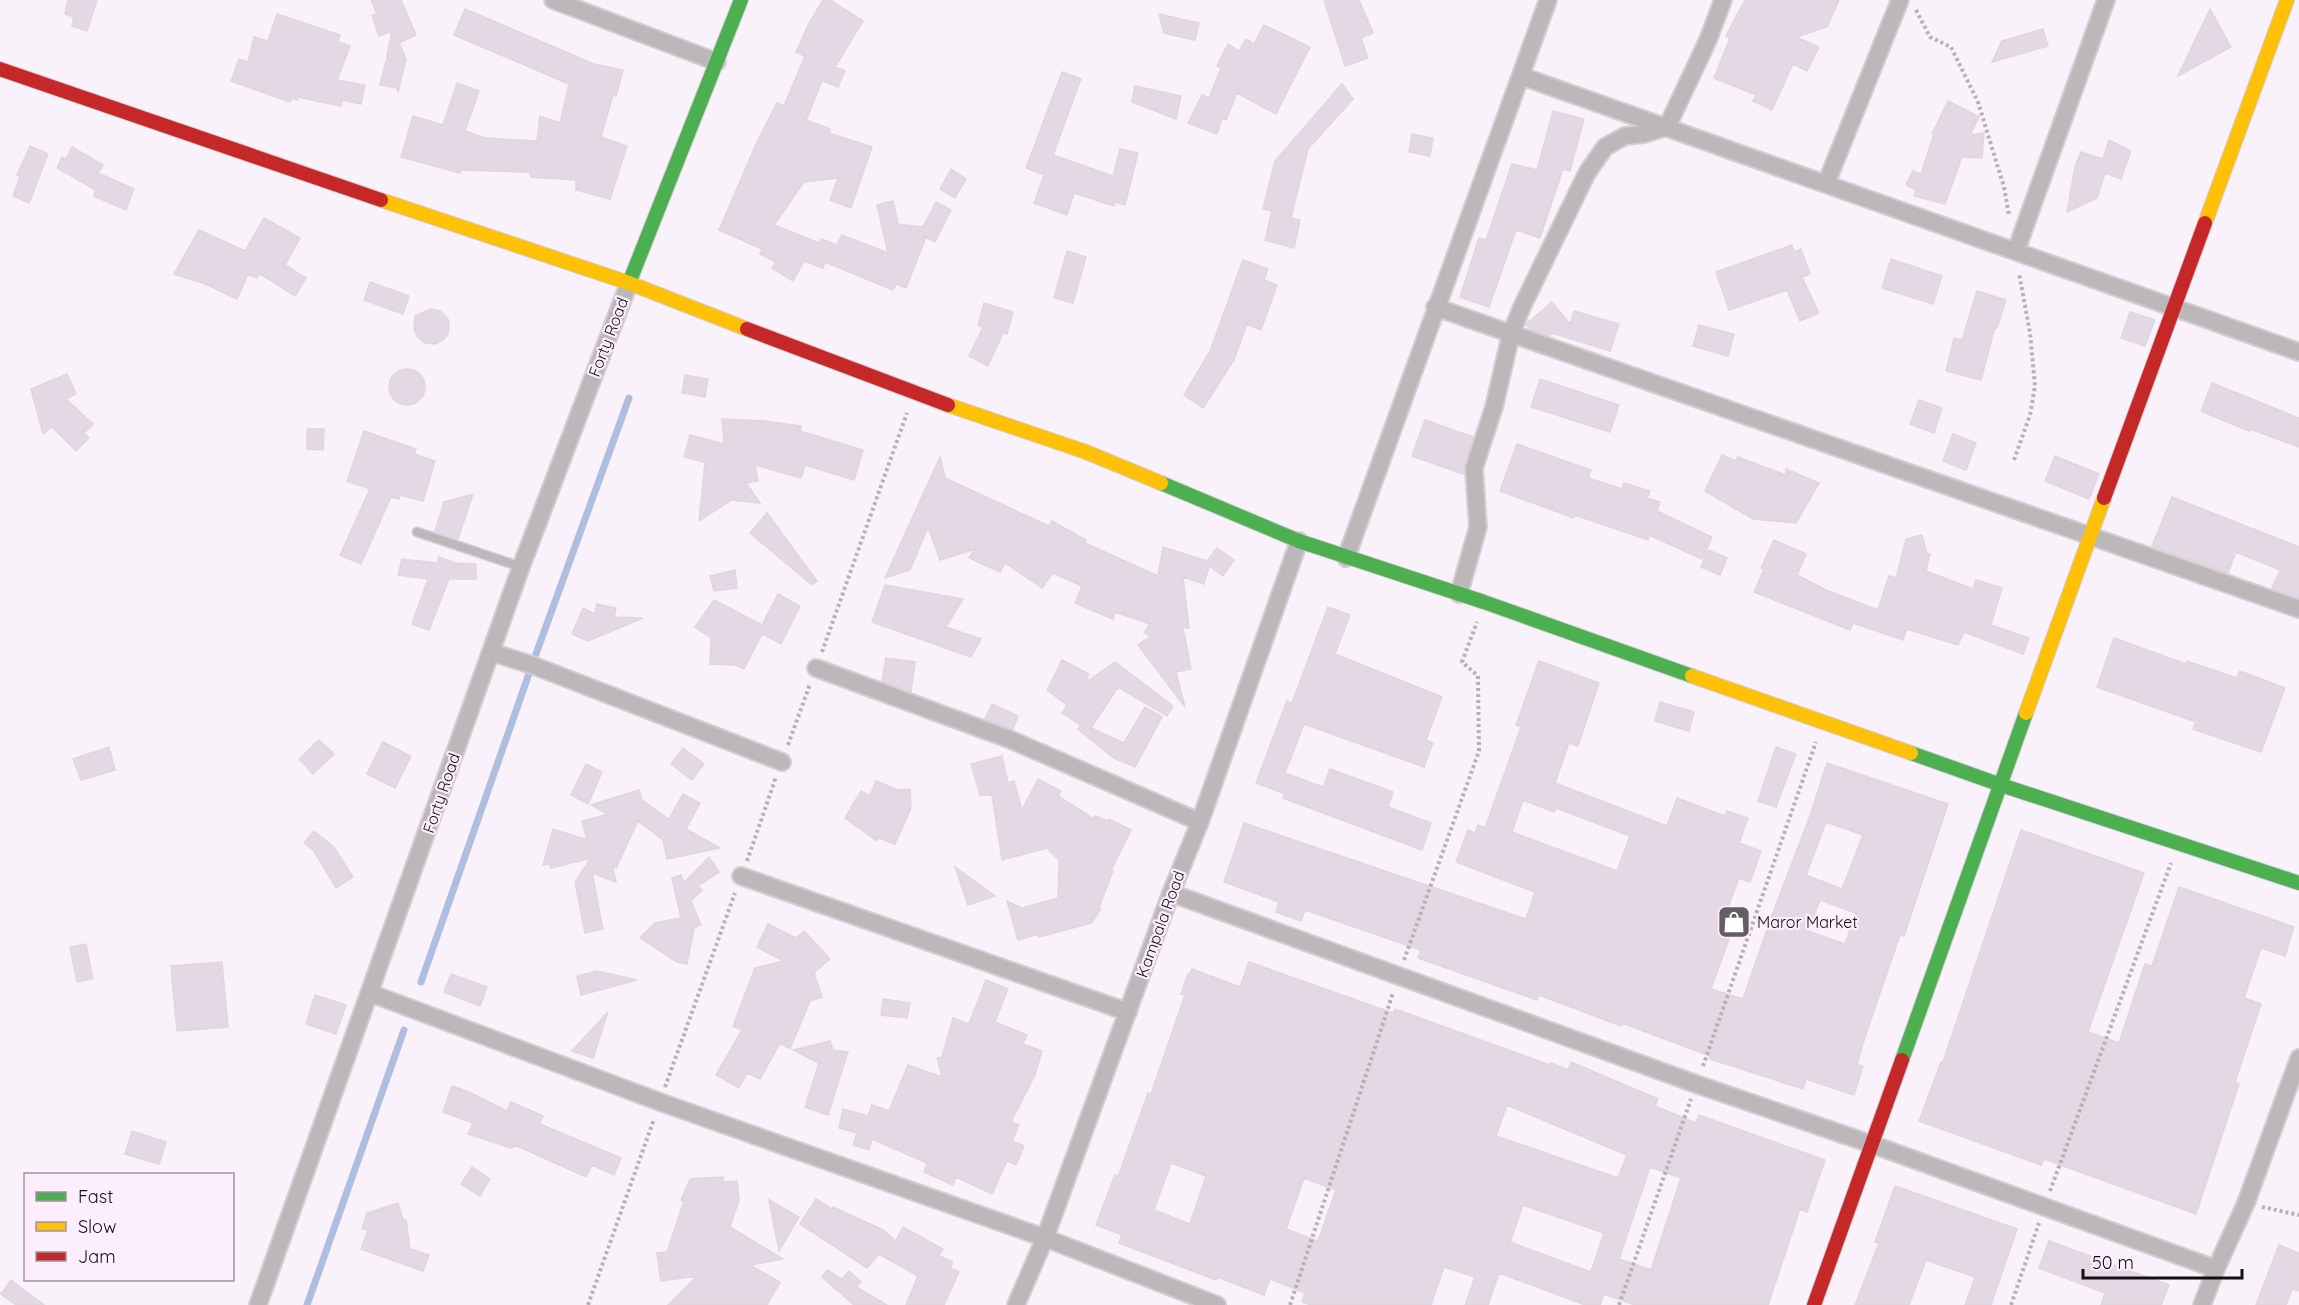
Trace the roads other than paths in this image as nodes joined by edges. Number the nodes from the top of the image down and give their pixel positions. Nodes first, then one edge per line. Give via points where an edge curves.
1 (553, 0) edge
2 (741, 0) edge
3 (1548, 0) edge
4 (1723, 0) edge
5 (1900, 0) edge
6 (2106, 0) edge
7 (2287, 0) edge
8 (717, 62) junction
9 (0, 69) edge
10 (1521, 76) junction
11 (1667, 127) junction
12 (1826, 184) junction
13 (2016, 251) junction
14 (629, 283) junction
15 (1435, 307) junction
16 (2175, 307) junction
17 (1511, 334) junction
18 (2298, 350) edge
19 (417, 532) dead end
20 (2090, 536) junction
21 (1299, 541) junction
22 (1346, 558) junction
23 (520, 567) junction
24 (1459, 594) junction
25 (2299, 609) edge
26 (491, 652) junction
27 (816, 668) road end
28 (782, 762) road end
29 (2001, 785) junction
30 (1200, 822) junction
31 (741, 876) road end
32 (2299, 884) edge
33 (1171, 893) junction
34 (370, 993) junction
35 (1128, 1012) junction
36 (2299, 1058) edge
37 (1871, 1144) junction
38 (1045, 1238) junction
39 (2216, 1269) junction
40 (258, 1305) edge
41 (1016, 1305) edge
42 (1217, 1305) edge
43 (1814, 1305) edge
44 (2202, 1305) edge

1 - 8 street
2 - 8 street
3 - 10 street
4 - 11 street
5 - 12 street
6 - 13 street
7 - 16 street
8 - 14 street
9 - 14 street
10 - 11 street
10 - 15 street
11 - 12 street
11 - 17 street via 1644,135 1625,136 1605,147 1587,173
12 - 13 street
13 - 16 street
14 - 21 street via 914,394 1086,452
14 - 23 street, Forty Road
15 - 17 street
15 - 22 street
16 - 18 street
16 - 20 street
17 - 20 street
17 - 24 street via 1494,407 1474,468 1478,527
19 - 23 lane
20 - 25 street
20 - 29 street
21 - 22 street
21 - 30 street, Kampala Road
22 - 24 street
23 - 26 street, Forty Road
24 - 29 street
26 - 28 street
26 - 34 street, Forty Road
27 - 30 street via 1009,739
29 - 32 street
29 - 37 street
30 - 33 street, Kampala Road
31 - 35 street
33 - 35 street, Kampala Road
33 - 37 street
34 - 38 street via 660,1102
34 - 40 street, Forty Road
35 - 38 street, Kampala Road
36 - 39 street via 2246,1203
37 - 39 street
37 - 43 street
38 - 41 street, Kampala Road
38 - 42 street
39 - 44 street

